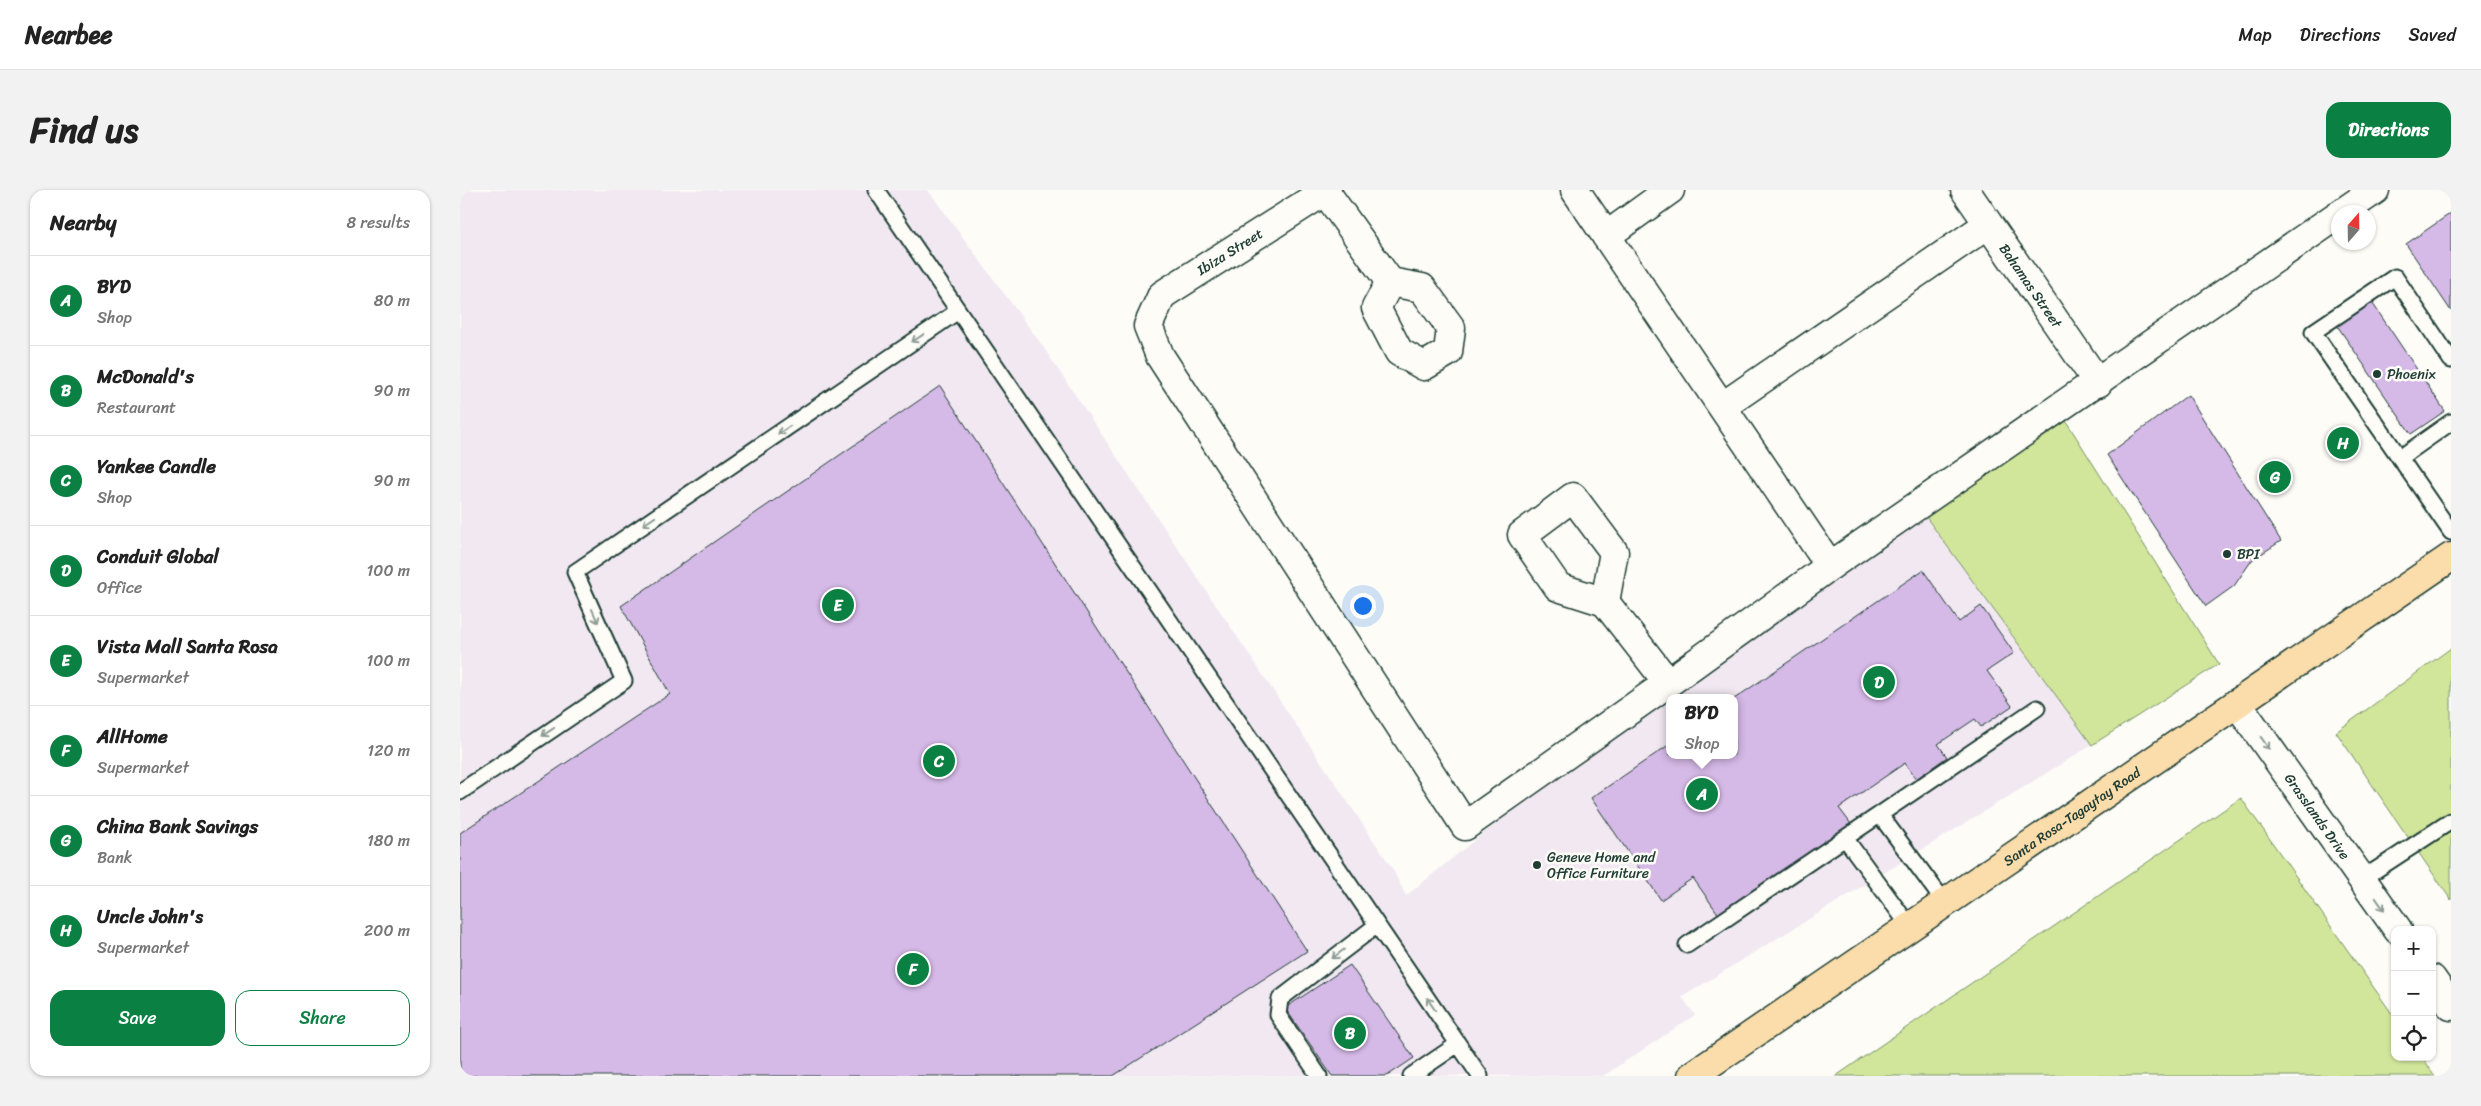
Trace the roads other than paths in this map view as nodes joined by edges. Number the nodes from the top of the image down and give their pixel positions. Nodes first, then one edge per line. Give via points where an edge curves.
1 (876, 190) edge
2 (1574, 190) edge
3 (1670, 190) edge
4 (1965, 190) edge
5 (2375, 190) edge
6 (1326, 191) edge
7 (2353, 205) edge
8 (2331, 221) edge
9 (1987, 225) junction
10 (1606, 236) junction
11 (1390, 282) dead end
12 (958, 311) junction
13 (2451, 360) edge
14 (2098, 383) junction
15 (1723, 406) junction
16 (2451, 422) edge
17 (2400, 458) junction
18 (2451, 532) edge
19 (2451, 557) edge
20 (1830, 566) junction
21 (1605, 602) dead end
22 (1668, 683) junction
23 (2237, 704) junction
24 (2037, 708) dead end
25 (460, 792) edge
26 (1880, 815) junction
27 (2451, 822) edge
28 (1844, 838) junction
29 (2362, 879) junction
30 (1945, 903) junction
31 (1377, 925) junction
32 (2395, 926) edge
33 (1910, 927) junction
34 (1686, 945) dead end
35 (2436, 985) edge
36 (2451, 1006) edge
37 (1458, 1044) junction
38 (1319, 1076) edge
39 (1410, 1076) edge
40 (1480, 1076) edge
41 (1692, 1076) edge

1 - 12 lane
2 - 10 street
3 - 10 street
4 - 9 street, Bahamas Street
5 - 7 street
6 - 11 street
6 - 22 street, Ibiza Street via 1162,295 1148,326 1160,356 1466,826
8 - 14 street
9 - 14 street, Bahamas Street
9 - 15 street
10 - 15 street
12 -> 25 lane via 575,572 624,681
12 - 31 lane
13 - 17 lane via 2395,277 2313,332
14 - 20 street
15 - 20 street
16 - 17 lane
17 - 18 lane
19 - 23 main road, Santa Rosa-Tagaytay Road
20 - 22 street
21 - 22 street
23 -> 29 street, Grasslands Drive
23 - 30 main road, Santa Rosa-Tagaytay Road
24 - 26 lane
26 - 28 lane
26 - 30 lane
27 - 29 lane
28 - 33 lane
28 - 34 lane
29 -> 32 street, Grasslands Drive
30 - 33 main road, Santa Rosa-Tagaytay Road
37 -> 31 lane
31 -> 38 lane via 1280,999 1278,1015
33 - 41 main road, Santa Rosa-Tagaytay Road
35 - 36 street
37 - 39 lane
37 - 40 lane

